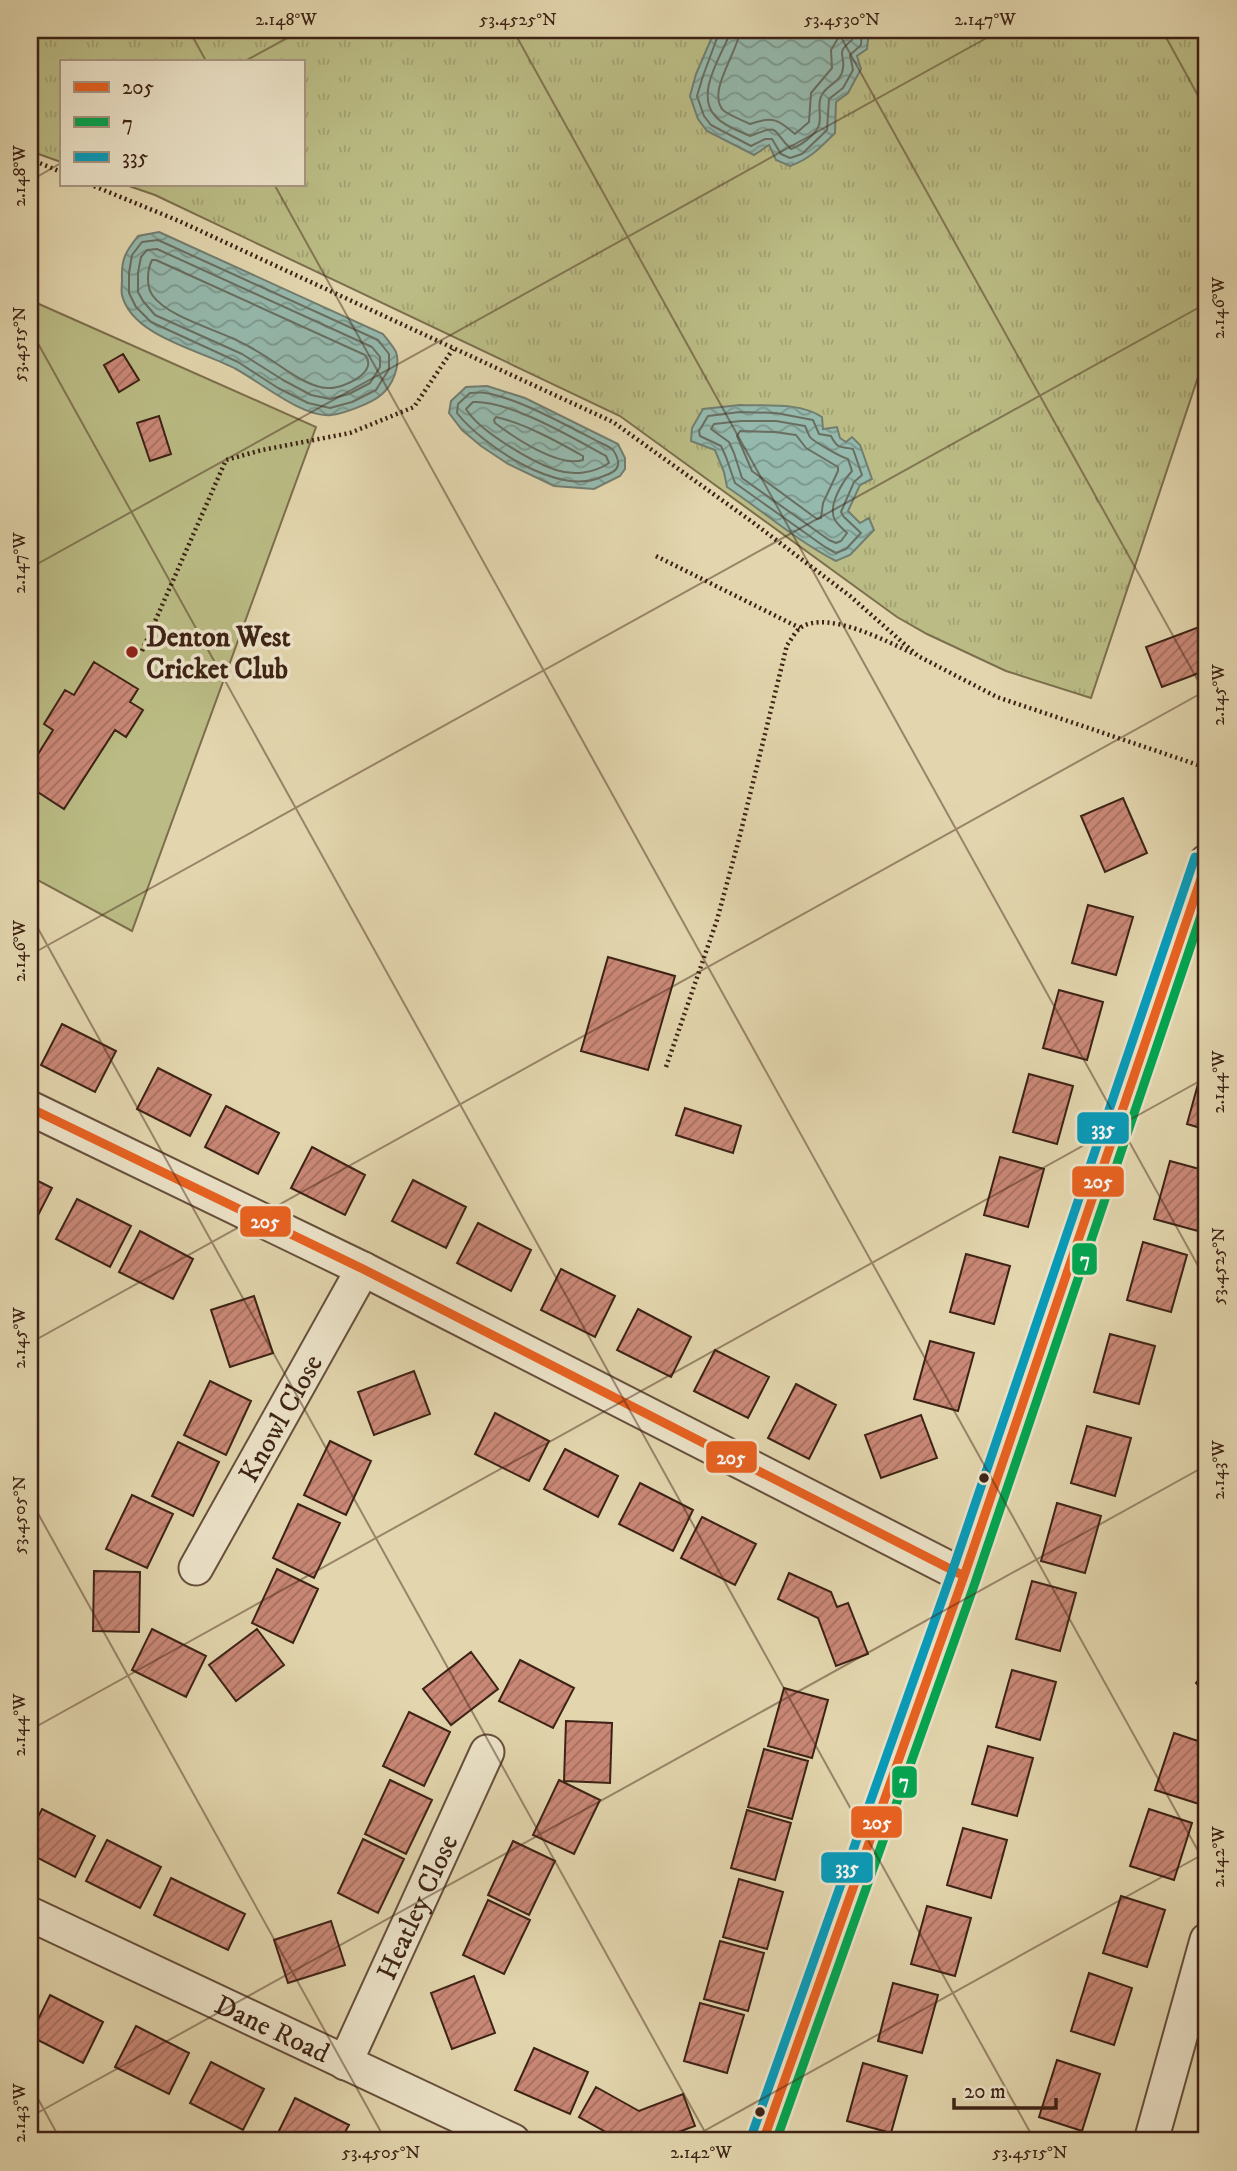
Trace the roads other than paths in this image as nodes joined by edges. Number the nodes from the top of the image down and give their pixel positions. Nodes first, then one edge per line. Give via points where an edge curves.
1 (1207, 861) edge
2 (30, 1108) edge
3 (363, 1269) junction
4 (196, 1568) dead end
5 (964, 1576) junction
6 (487, 1752) dead end
7 (30, 1914) edge
8 (1207, 1940) edge
9 (345, 2063) junction
10 (513, 2141) edge
11 (763, 2141) edge
12 (1152, 2141) edge

1 - 5 street
2 - 3 street
3 - 4 street, Knowl Close
3 - 5 street
5 - 11 street
6 - 9 street, Heatley Close
7 - 9 street, Dane Road
8 - 12 street
9 - 10 street, Dane Road

